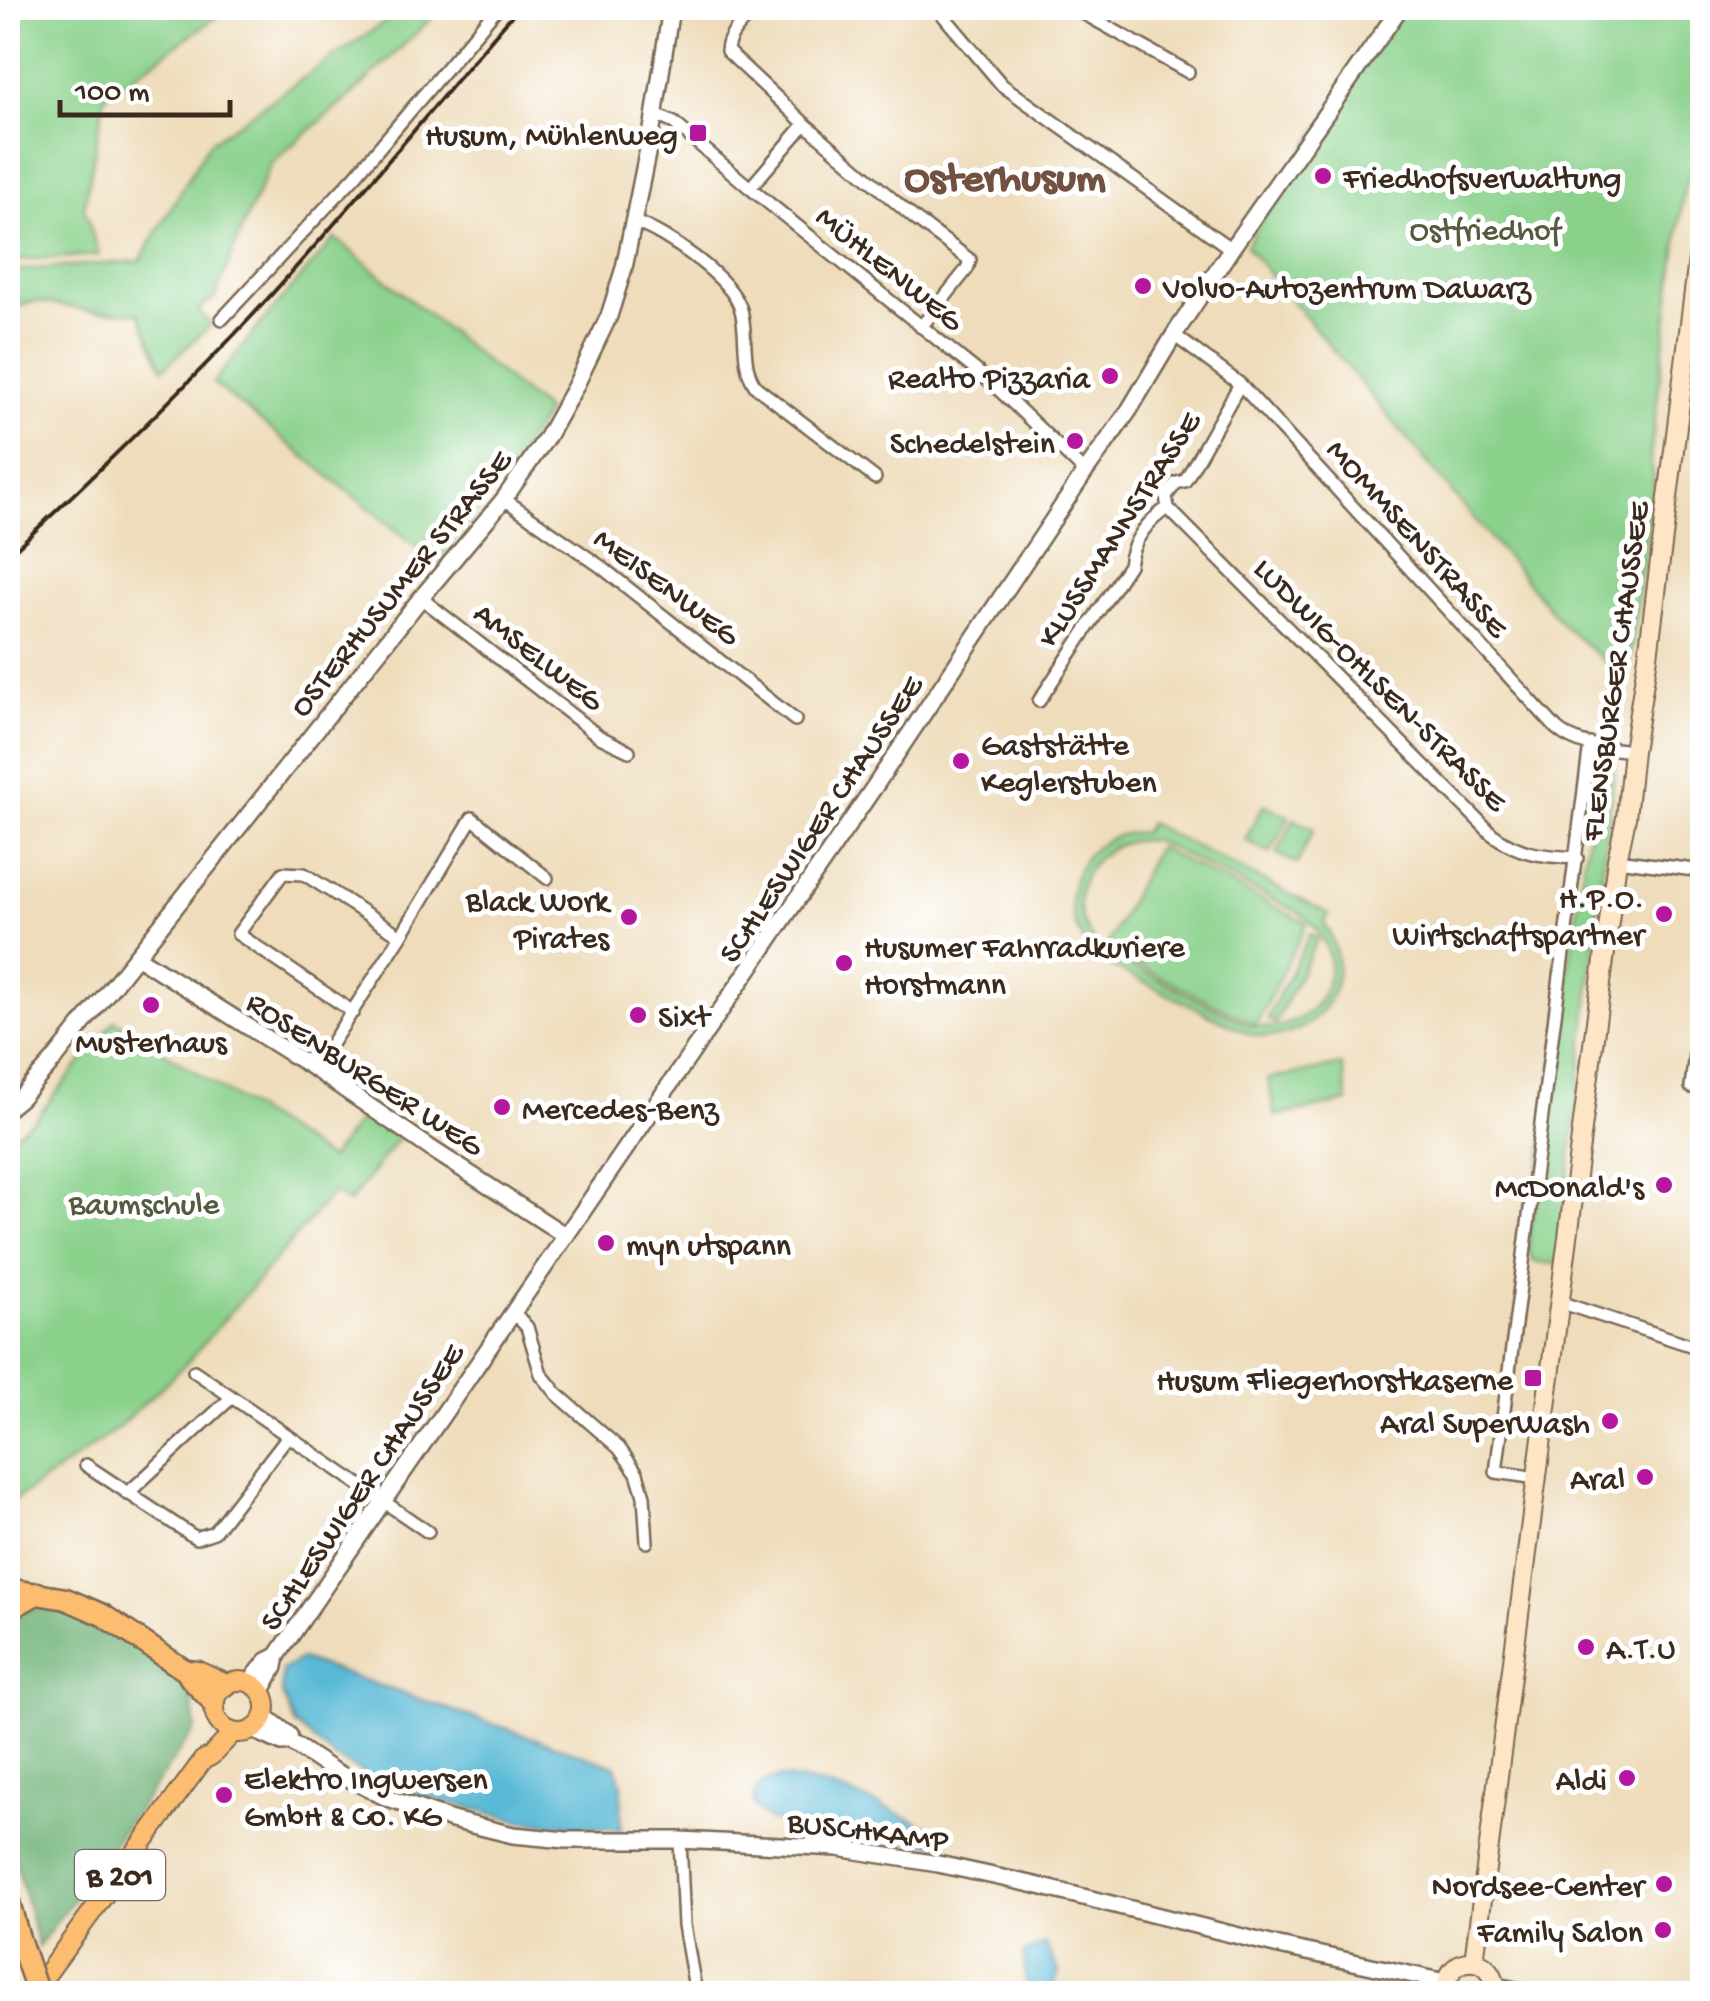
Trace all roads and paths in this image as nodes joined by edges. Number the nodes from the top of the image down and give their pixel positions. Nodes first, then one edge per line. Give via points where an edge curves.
1 (497, 8) edge
2 (670, 8) edge
3 (756, 8) edge
4 (937, 8) edge
5 (1074, 8) edge
6 (1400, 8) edge
7 (1188, 72) dead end
8 (654, 114) junction
9 (805, 124) junction
10 (750, 188) junction
11 (634, 222) junction
12 (1702, 228) edge
13 (1230, 249) junction
14 (222, 318) dead end
15 (922, 327) junction
16 (1174, 335) junction
17 (1240, 384) junction
18 (1085, 472) junction
19 (875, 478) dead end
20 (504, 499) junction
21 (1168, 508) junction
22 (421, 598) junction
23 (1039, 701) dead end
24 (795, 720) dead end
25 (1590, 744) junction
26 (629, 751) dead end
27 (1633, 751) junction
28 (1576, 858) junction
29 (1617, 860) junction
30 (1702, 871) edge
31 (547, 878) dead end
32 (401, 936) junction
33 (136, 956) junction
34 (1702, 995) edge
35 (353, 1012) junction
36 (315, 1069) junction
37 (1702, 1088) edge
38 (8, 1108) edge
39 (566, 1236) junction
40 (1559, 1302) junction
41 (513, 1312) junction
42 (1702, 1350) edge
43 (194, 1372) dead end
44 (230, 1398) junction
45 (288, 1436) junction
46 (86, 1465) dead end
47 (1538, 1478) junction
48 (128, 1494) junction
49 (383, 1501) junction
50 (428, 1532) dead end
51 (647, 1542) dead end
52 (8, 1588) edge
53 (38, 1593) junction
54 (8, 1610) edge
55 (255, 1687) junction
56 (220, 1694) junction
57 (259, 1723) junction
58 (226, 1729) junction
59 (680, 1840) junction
60 (8, 1898) edge
61 (1474, 1961) junction
62 (1446, 1988) edge
63 (1496, 1990) edge
64 (36, 1994) edge
65 (696, 1994) edge
66 (1534, 1994) edge

1 - 14 street via 356,175
2 - 8 street, OSTERHUSUMER STRASSE
3 - 9 street via 732,34 727,51
4 - 13 street via 1002,85
5 - 7 street
6 - 13 street, SCHLESWIGER CHAUSSEE
8 - 10 street, MÜHLENWEG via 674,123
8 - 11 street, OSTERHUSUMER STRASSE
9 - 10 street
9 - 15 street via 970,260
10 - 15 street, MÜHLENWEG
11 - 19 street via 695,258 734,294 756,387
11 - 20 street, OSTERHUSUMER STRASSE via 609,316 553,427
12 - 27 main road, FLENSBURGER CHAUSSEE
13 - 16 street, SCHLESWIGER CHAUSSEE
15 - 18 street, MÜHLENWEG via 994,384
16 - 17 street, MOMMSENSTRASSE
16 - 18 street, SCHLESWIGER CHAUSSEE
17 - 21 street, KLUSSMANNSTRASSE via 1185,480 1166,496
17 - 25 street, MOMMSENSTRASSE via 1558,730
18 - 39 street, SCHLESWIGER CHAUSSEE
20 - 22 street, OSTERHUSUMER STRASSE
20 - 24 street, MEISENWEG
21 - 23 street, KLUSSMANNSTRASSE via 1154,516 1131,550 1129,564
21 - 28 street, LUDWIG-OHLSEN-STRASSE via 1492,834 1538,856
22 - 26 street, AMSELWEG via 600,736
22 - 33 street, OSTERHUSUMER STRASSE
25 - 27 street, MOMMSENSTRASSE
25 - 28 street, FLENSBURGER CHAUSSEE
27 - 29 main road, FLENSBURGER CHAUSSEE
28 - 47 street, FLENSBURGER CHAUSSEE via 1496,1472
29 - 30 street
29 - 40 main road, FLENSBURGER CHAUSSEE
31 - 32 street via 472,818
32 - 35 street
32 - 35 street via 304,874 283,873 238,934
33 - 36 street, ROSENBURGER WEG
33 - 38 street, OSTERHUSUMER STRASSE
34 - 37 street via 1691,1087
35 - 36 street
36 - 39 street, ROSENBURGER WEG
39 - 41 street, SCHLESWIGER CHAUSSEE
40 - 42 street
40 - 47 main road, FLENSBURGER CHAUSSEE
41 - 49 street, SCHLESWIGER CHAUSSEE
41 - 51 street via 527,1327 541,1374 637,1473
43 - 44 street
44 - 45 street
44 - 48 street
45 - 48 street via 214,1532 196,1538
45 - 49 street
46 - 48 street
47 - 61 main road, FLENSBURGER CHAUSSEE
49 - 50 street
49 - 55 street, SCHLESWIGER CHAUSSEE
52 - 53 highway
53 - 54 highway
53 - 56 highway via 103,1615
55 - 56 main road via 233,1682
55 - 57 main road via 266,1708
56 - 58 main road via 214,1711
57 - 58 main road via 241,1734
57 - 59 street, BUSCHKAMP via 366,1789 452,1820 566,1840
58 - 64 main road, B 201 via 202,1751 203,1760
59 - 62 street, BUSCHKAMP via 838,1848 938,1864
59 - 65 street
60 - 64 highway, bridge
61 - 62 main road via 1455,1967
61 - 63 main road via 1491,1971
63 - 66 street

